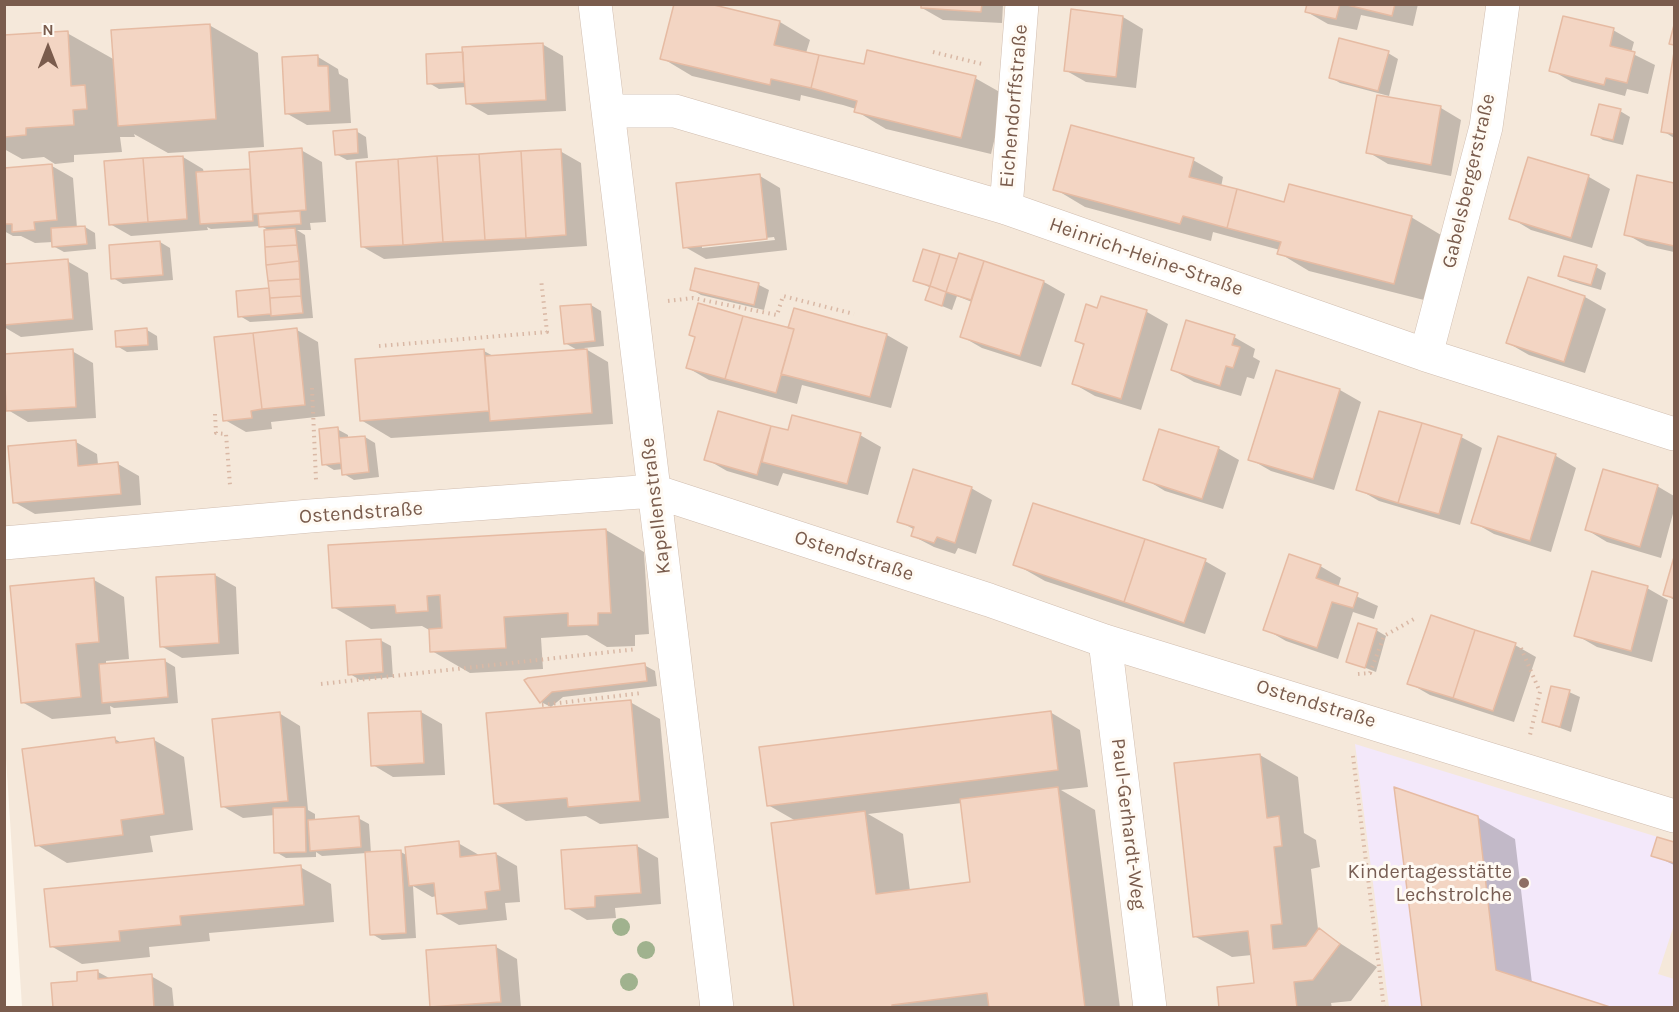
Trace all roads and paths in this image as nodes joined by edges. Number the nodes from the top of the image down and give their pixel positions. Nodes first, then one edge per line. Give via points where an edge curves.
1 (595, 4) edge
2 (1022, 4) edge
3 (1503, 4) edge
4 (933, 52) dead end
5 (1017, 72) junction
6 (610, 111) junction
7 (1006, 208) junction
8 (541, 279) dead end
9 (632, 307) junction
10 (854, 314) dead end
11 (379, 346) dead end
12 (1426, 355) junction
13 (312, 388) dead end
14 (214, 414) dead end
15 (1674, 434) edge
16 (654, 491) junction
17 (318, 516) junction
18 (233, 523) junction
19 (4, 543) edge
20 (1414, 620) dead end
21 (1105, 641) junction
22 (673, 645) junction
23 (1521, 648) dead end
24 (1358, 674) dead end
25 (321, 684) dead end
26 (679, 689) junction
27 (542, 705) dead end
28 (1347, 713) junction
29 (1522, 767) junction
30 (1674, 816) edge
31 (717, 1008) edge
32 (1150, 1008) edge
33 (1384, 1008) edge

1 - 6 street, Kapellenstraße
2 - 5 street, Eichendorffstraße
3 - 12 street, Gabelsbergerstraße via 1486,127
4 - 5 path
5 - 7 street, Eichendorffstraße
6 - 7 street, Heinrich-Heine-Straße via 675,111
6 - 9 street, Kapellenstraße
7 - 12 street, Heinrich-Heine-Straße
8 - 11 path via 547,332
9 - 10 path via 693,298 777,315 783,296
9 - 16 street, Kapellenstraße
12 - 15 street, Heinrich-Heine-Straße
13 - 17 path
14 - 18 path via 216,433 226,434
16 - 17 street, Ostendstraße
16 - 21 street, Ostendstraße
16 - 22 street, Kapellenstraße
17 - 18 street, Ostendstraße
18 - 19 street, Ostendstraße
20 - 24 path via 1384,636 1370,673
21 - 28 street, Ostendstraße
21 - 32 street, Paul-Gerhardt-Weg
22 - 25 path
22 - 26 street, Kapellenstraße
23 - 29 path via 1540,692
26 - 27 path
26 - 31 street, Kapellenstraße
28 - 29 street, Ostendstraße
28 - 33 path
29 - 30 street, Ostendstraße

